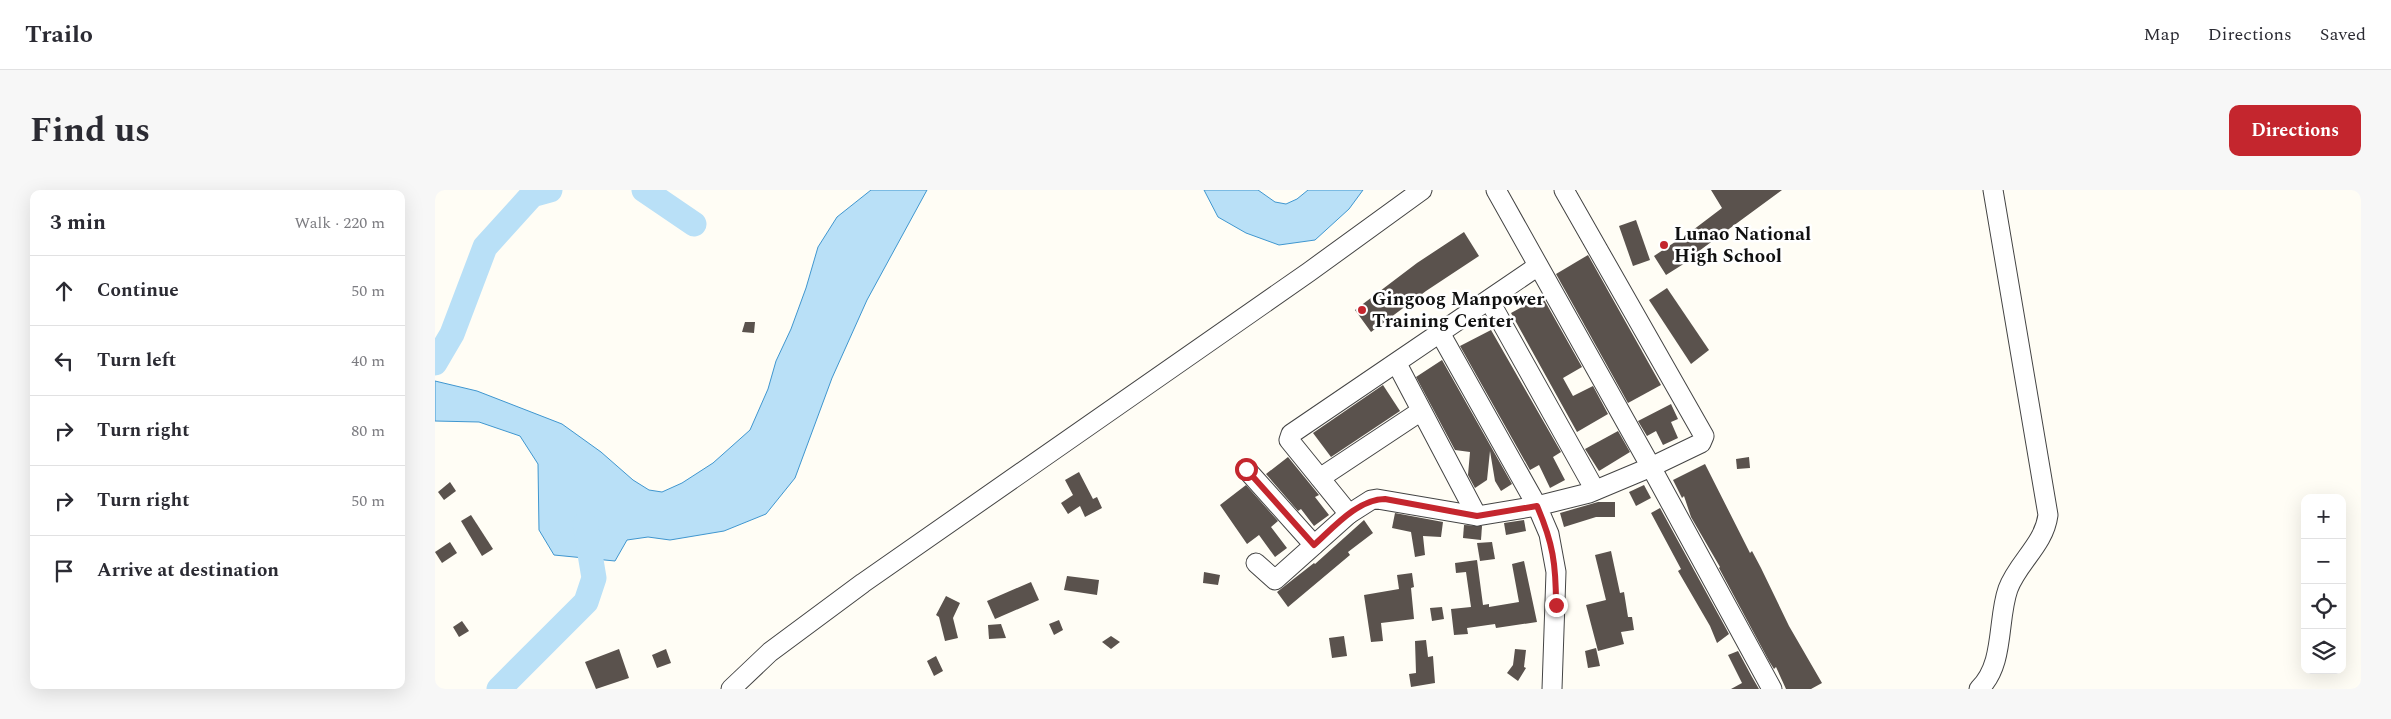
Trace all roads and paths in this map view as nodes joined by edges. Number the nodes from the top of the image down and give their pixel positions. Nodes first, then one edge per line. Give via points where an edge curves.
1 (1422, 190) edge
2 (1496, 190) edge
3 (1565, 190) edge
4 (1993, 190) edge
5 (1538, 266) junction
6 (1489, 300) junction
7 (1440, 333) junction
8 (1397, 364) junction
9 (1421, 411) junction
10 (1651, 467) junction
11 (1246, 469) dead end
12 (1320, 478) junction
13 (1595, 490) junction
14 (1537, 506) junction
15 (1349, 514) junction
16 (1477, 516) junction
17 (1314, 545) junction
18 (1256, 563) dead end
19 (731, 689) edge
20 (1553, 689) edge
21 (1772, 689) edge
22 (1979, 689) edge

1 - 19 street via 863,583 770,652
2 - 5 street
3 - 10 street via 1704,436 1701,443
4 - 22 street via 2048,515 2046,528 2007,591 1992,668
5 - 6 street
5 - 10 street
6 - 7 street
6 - 13 street
7 - 8 street
7 - 14 street
8 - 9 street
8 - 12 street via 1291,434 1289,440
9 - 12 street
9 - 16 street
10 - 13 street
10 - 21 street
11 - 17 street
12 - 15 street
13 - 14 street
14 - 16 street
14 - 20 street via 1549,534 1556,572
15 - 16 street via 1371,500 1385,499
15 - 17 street
17 - 18 street via 1275,580

